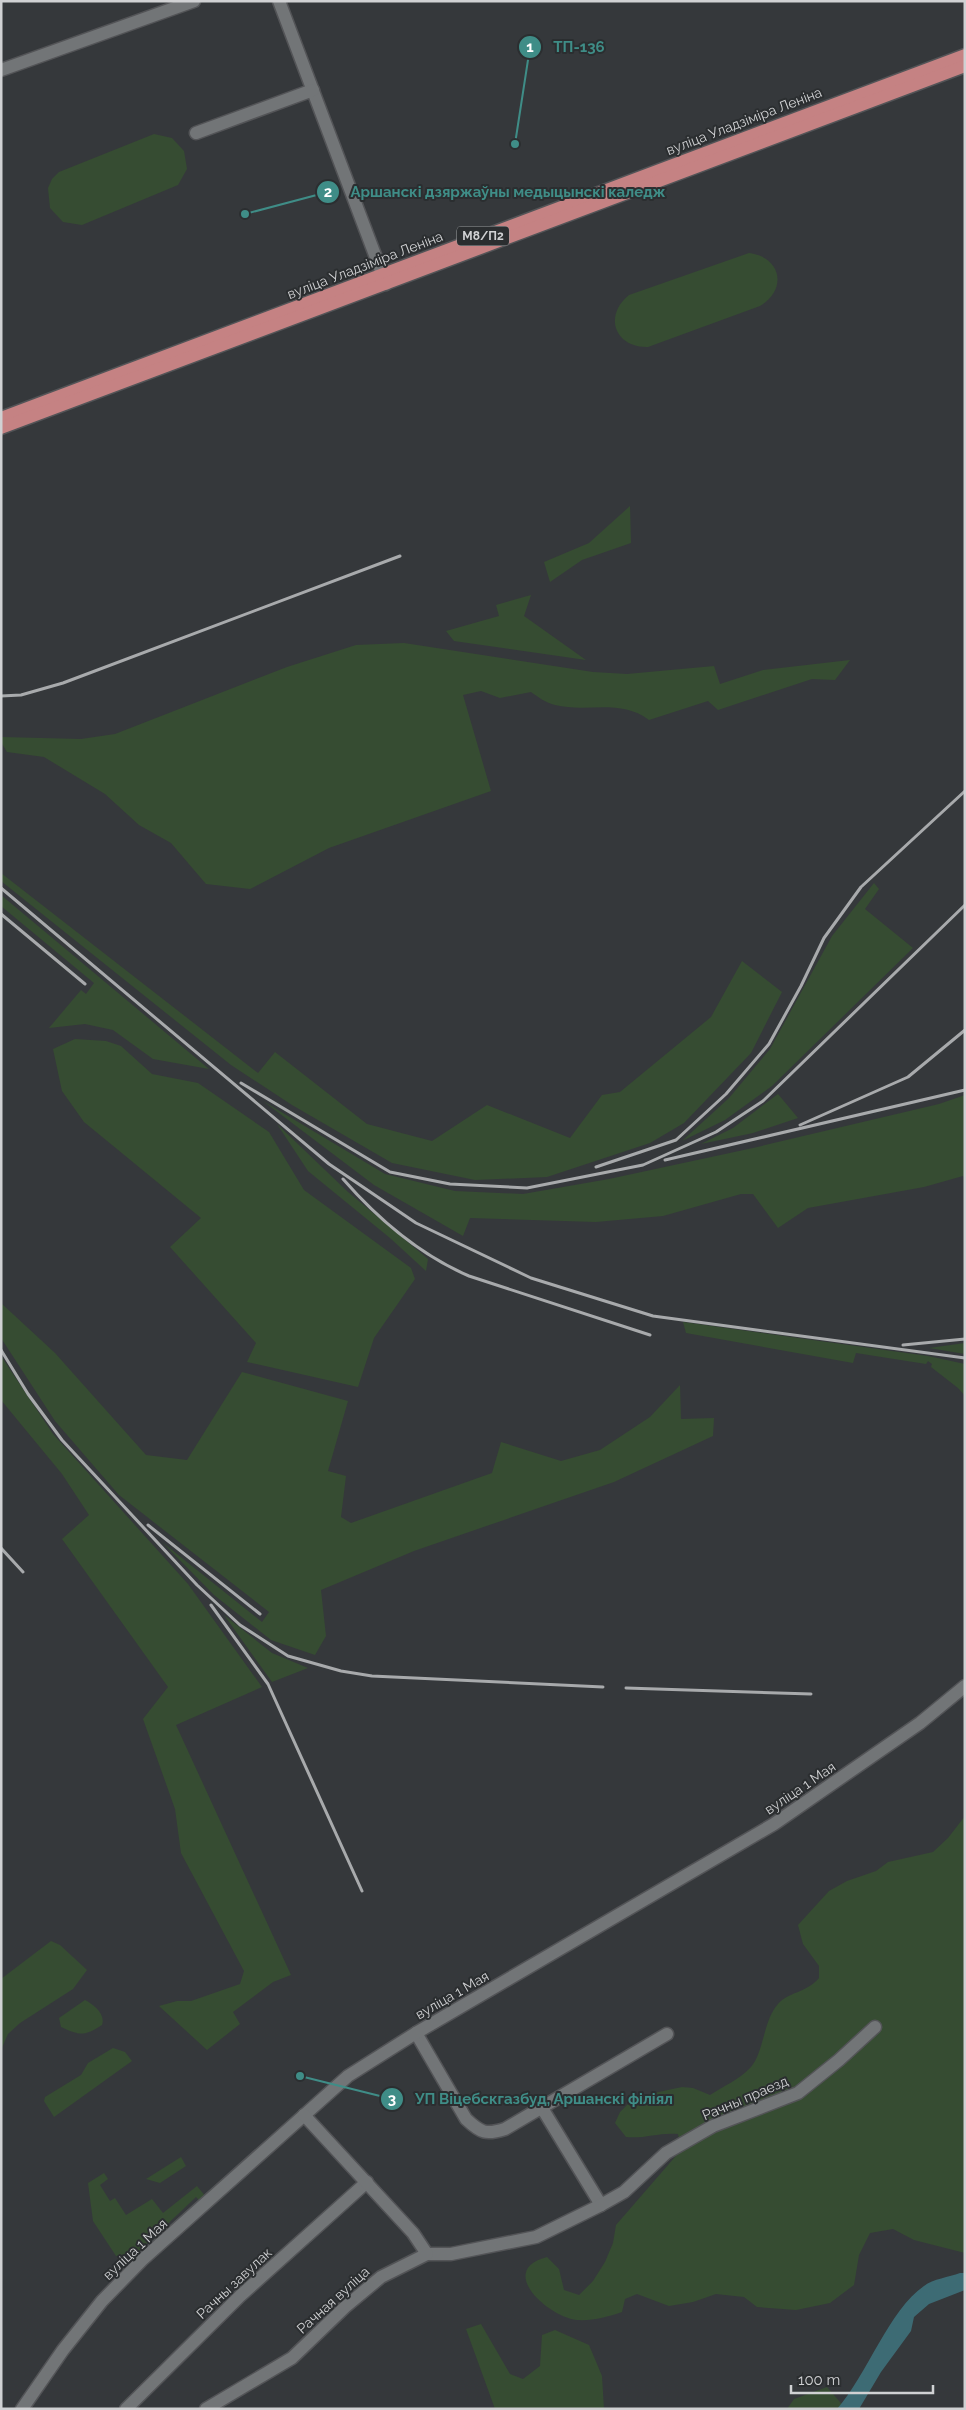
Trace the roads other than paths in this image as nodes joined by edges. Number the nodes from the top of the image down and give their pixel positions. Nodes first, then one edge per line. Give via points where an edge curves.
1 (194, 1) edge
2 (279, 1) edge
3 (965, 55) edge
4 (965, 66) edge
5 (1, 70) edge
6 (313, 90) junction
7 (196, 133) dead end
8 (384, 279) junction
9 (1, 418) edge
10 (1, 428) edge
11 (965, 1686) edge
12 (875, 2026) dead end
13 (416, 2033) junction
14 (667, 2034) dead end
15 (542, 2108) junction
16 (304, 2115) junction
17 (367, 2182) junction
18 (602, 2205) junction
19 (427, 2254) junction
20 (22, 2409) edge
21 (126, 2409) edge
22 (206, 2409) edge

1 - 5 street
2 - 6 street
3 - 8 main road, вуліца Уладзіміра Леніна / М8/П2
4 - 8 main road, вуліца Уладзіміра Леніна / М8/П2
6 - 7 street
6 - 8 street
8 - 9 main road, вуліца Уладзіміра Леніна / М8/П2
8 - 10 main road, вуліца Уладзіміра Леніна / М8/П2
11 - 13 street, вуліца 1 Мая via 920,1723 774,1824
12 - 18 street, Рачны праезд via 798,2093 713,2126 666,2153 624,2192
13 - 15 street via 466,2119 477,2129 490,2134
13 - 16 street, вуліца 1 Мая via 348,2076
14 - 15 street
15 - 18 street
16 - 17 street
16 - 20 street, вуліца 1 Мая via 142,2260 102,2301
17 - 19 street via 414,2233
17 - 21 street, Рачны завулак via 240,2296
18 - 19 street, Рачны праезд via 536,2237 451,2254
19 - 22 street, Рачная вуліца via 381,2277 344,2307 292,2358

